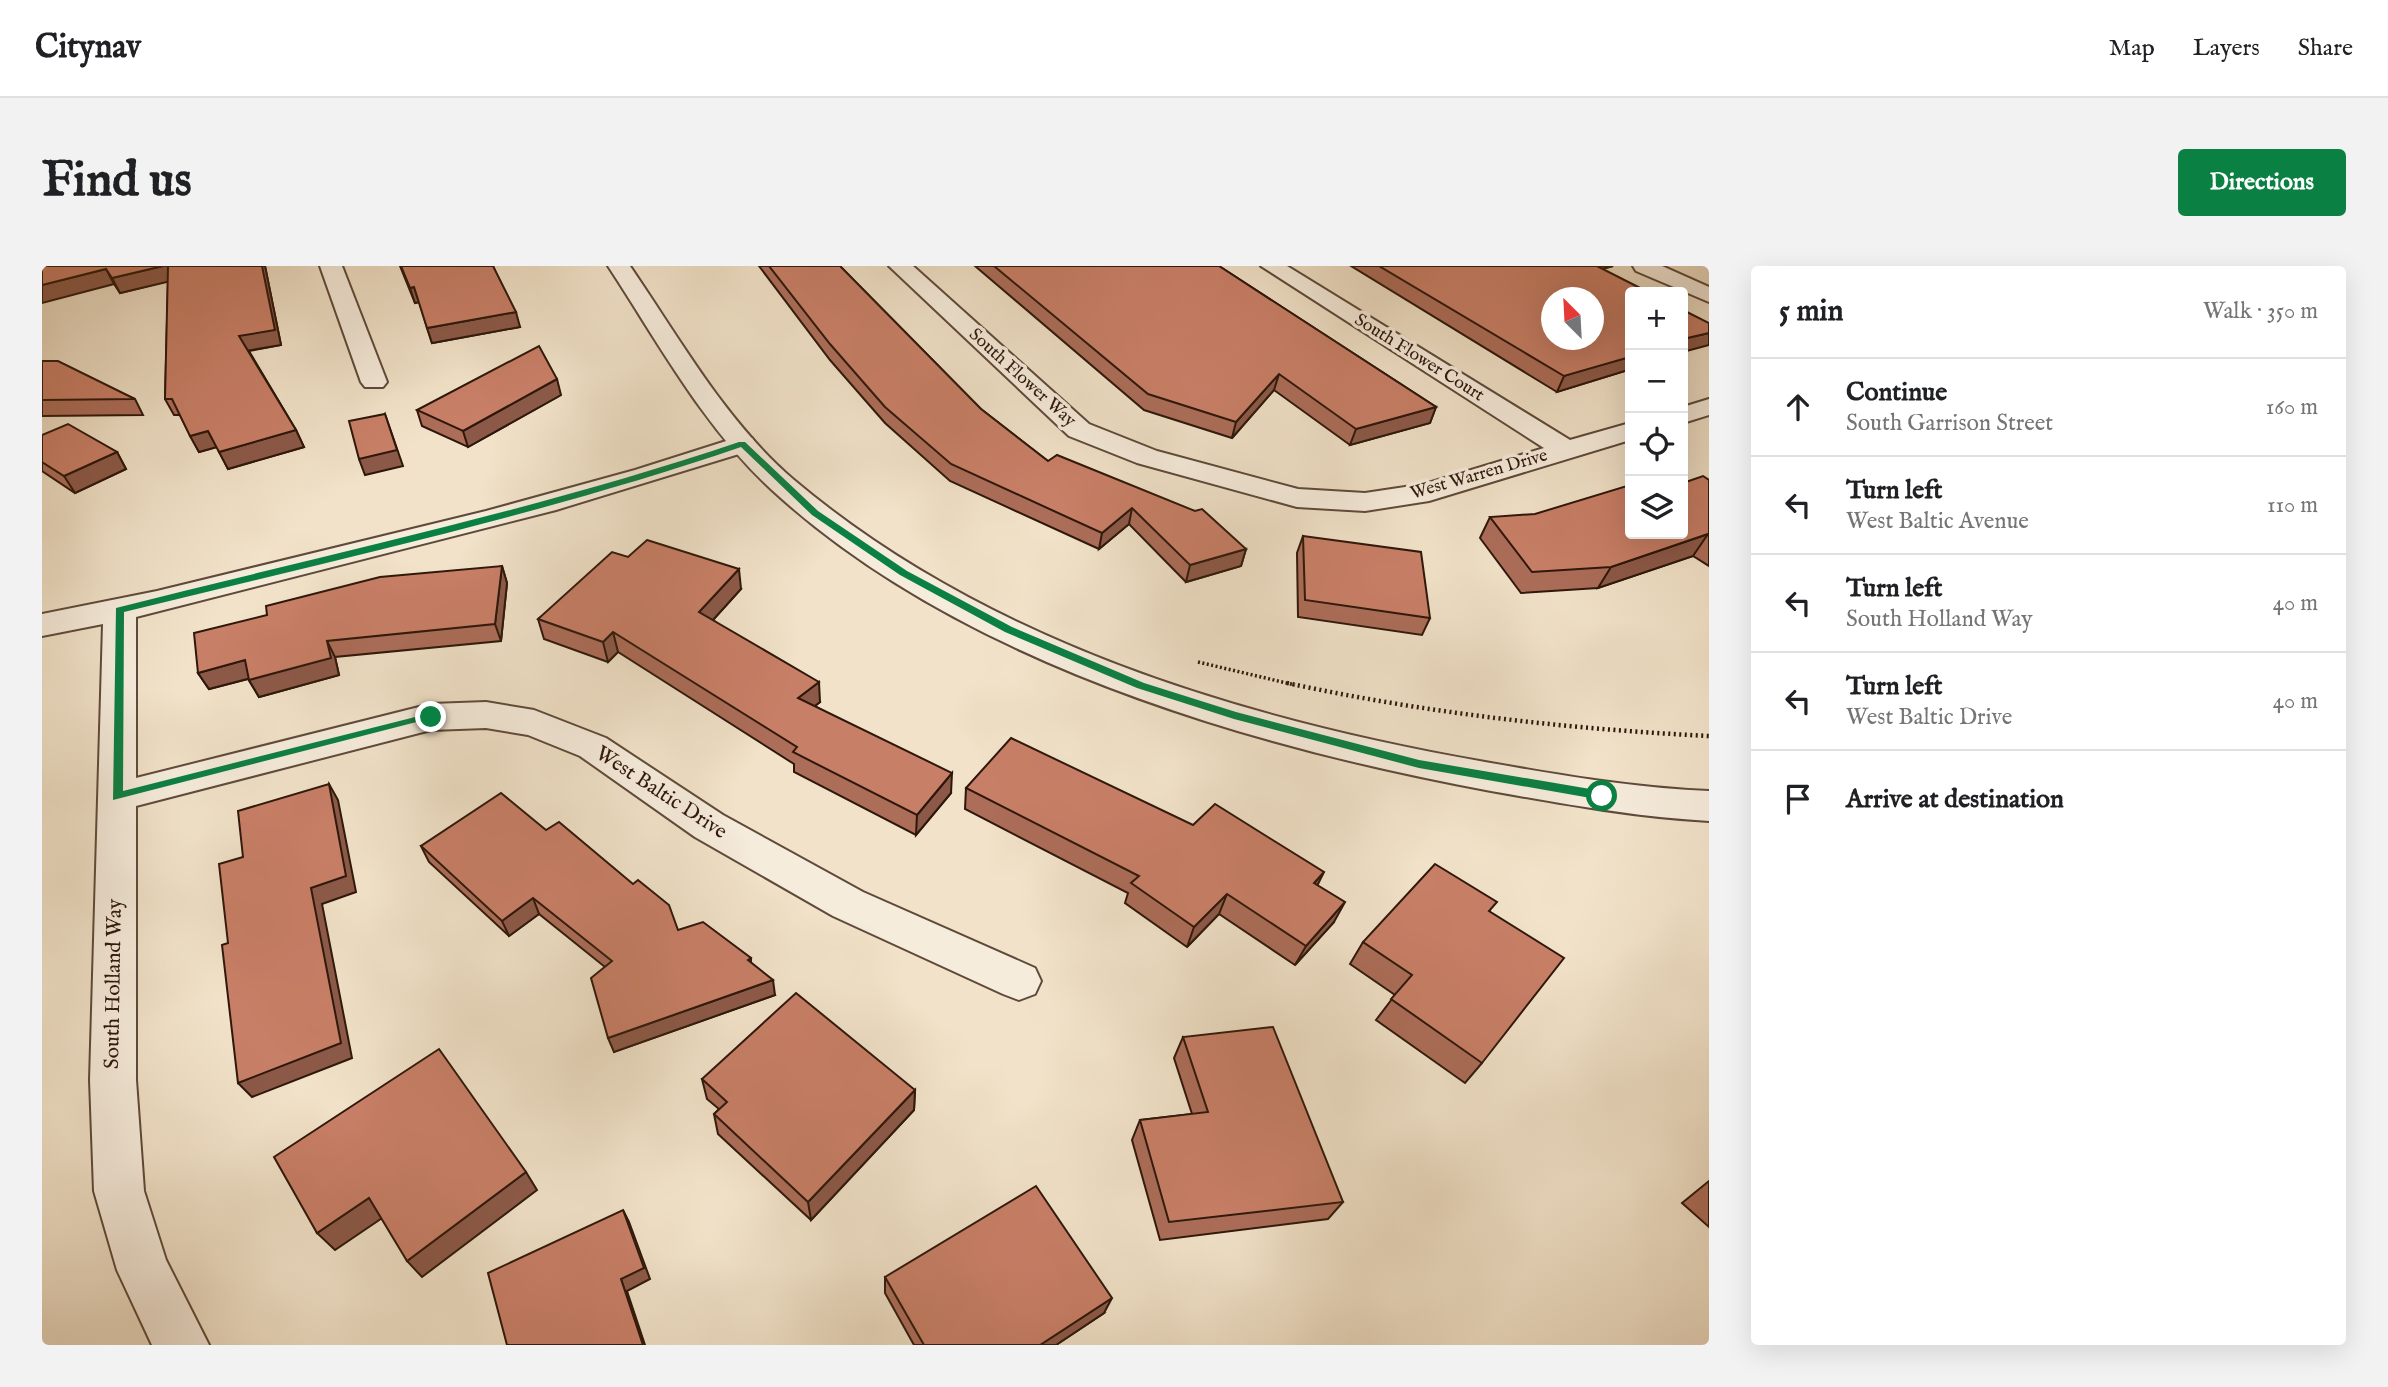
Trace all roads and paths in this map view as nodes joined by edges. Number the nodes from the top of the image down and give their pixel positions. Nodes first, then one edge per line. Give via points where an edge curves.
1 (331, 266) edge
2 (619, 266) edge
3 (900, 266) edge
4 (1272, 266) edge
5 (1644, 266) edge
6 (1709, 295) edge
7 (374, 382) dead end
8 (1709, 407) edge
9 (1688, 413) edge
10 (1625, 432) edge
11 (742, 444) junction
12 (1566, 450) junction
13 (1201, 473) joint
14 (120, 611) junction
15 (42, 625) edge
16 (1192, 660) dead end
17 (1709, 736) edge
18 (117, 797) junction
19 (1709, 806) edge
20 (1019, 981) dead end
21 (181, 1345) edge

1 - 7 street
2 - 11 street
3 - 13 street, South Flower Way via 1079,430
4 - 12 street, South Flower Court
5 - 6 street
8 - 9 street
10 - 12 street, West Warren Drive
11 - 14 street via 538,507
11 - 19 street via 815,513 904,573 1009,630 1140,685 1234,716 1419,764 1602,796
12 - 13 street, West Warren Drive via 1429,492 1365,502 1297,498
14 - 15 street
14 - 18 street, South Holland Way
16 - 17 path via 1458,716
18 - 20 street, West Baltic Drive via 431,717 486,715 534,723 593,747 709,826 848,904
18 - 21 street, South Holland Way via 113,1080 119,1192 143,1270

